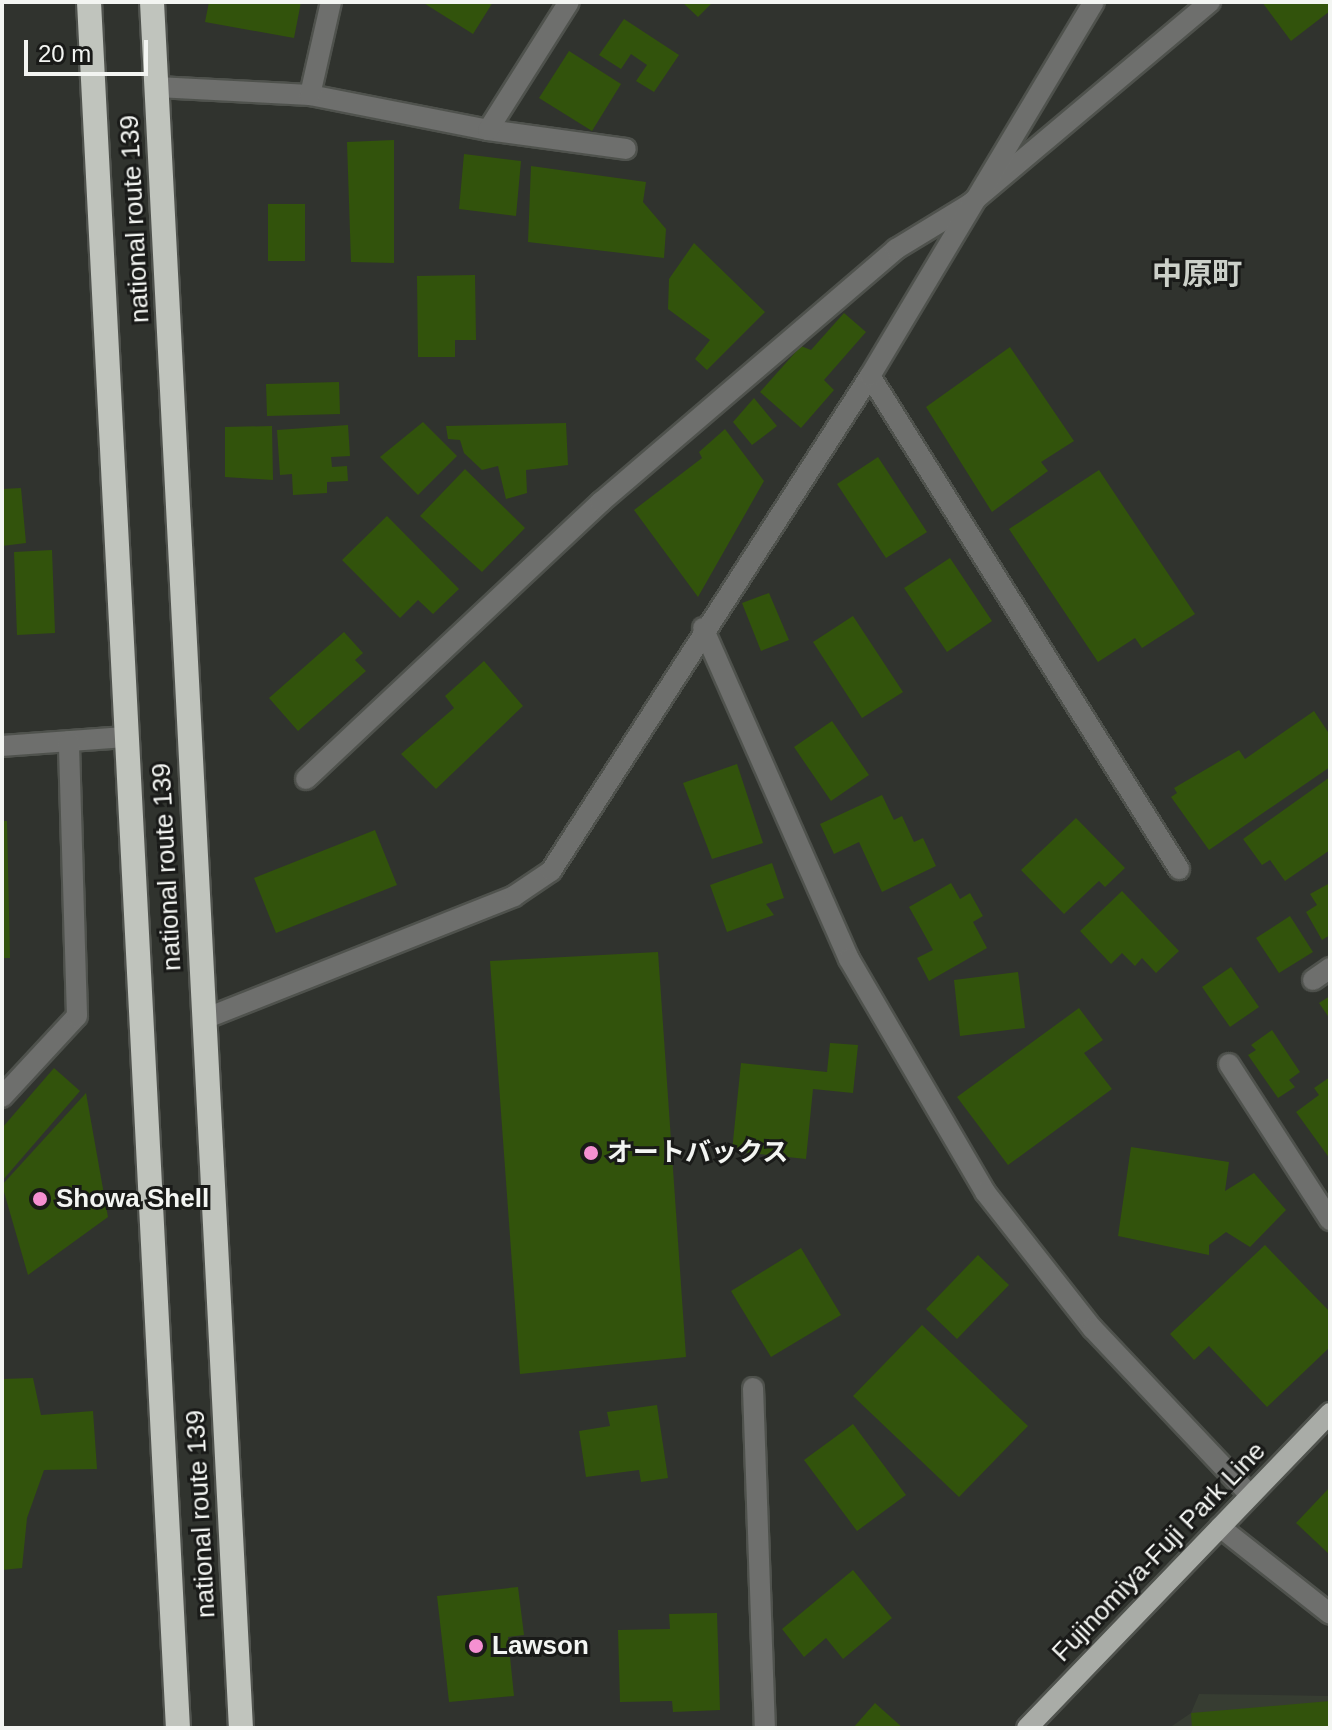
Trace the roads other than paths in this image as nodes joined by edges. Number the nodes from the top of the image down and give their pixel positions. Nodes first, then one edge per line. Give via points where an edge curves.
1 (89, 2) edge
2 (152, 2) edge
3 (331, 2) edge
4 (569, 2) edge
5 (1094, 2) edge
6 (1210, 2) edge
7 (157, 87) junction
8 (310, 95) junction
9 (488, 130) junction
10 (626, 149) dead end
11 (970, 204) junction
12 (870, 376) junction
13 (703, 628) junction
14 (126, 737) junction
15 (69, 741) junction
16 (2, 746) edge
17 (306, 779) dead end
18 (1179, 869) dead end
19 (1330, 968) edge
20 (1313, 980) dead end
21 (204, 1019) junction
22 (1229, 1064) dead end
23 (2, 1097) edge
24 (1330, 1220) edge
25 (753, 1388) dead end
26 (1330, 1413) edge
27 (1250, 1495) junction
28 (1220, 1527) junction
29 (1330, 1614) edge
30 (178, 1728) edge
31 (241, 1728) edge
32 (765, 1728) edge
33 (1027, 1728) edge

1 - 14 highway, national route 139
2 - 7 highway, national route 139
3 - 8 street
4 - 9 street
5 - 11 street
6 - 11 street
7 - 8 street
7 - 21 highway, national route 139
8 - 9 street
9 - 10 street
11 - 12 street
11 - 17 street via 896,249 601,502
12 - 13 street
12 - 18 street
13 - 21 street via 551,871 514,896
13 - 27 street via 849,959 985,1192 1093,1329
14 - 15 street
14 - 30 highway, national route 139
15 - 16 street
15 - 23 street via 77,1016
19 - 20 street
21 - 31 highway, national route 139
22 - 24 street
25 - 32 street
26 - 27 main road, Fujinomiya-Fuji Park Line
27 - 28 main road, Fujinomiya-Fuji Park Line
28 - 29 street
28 - 33 main road, Fujinomiya-Fuji Park Line

